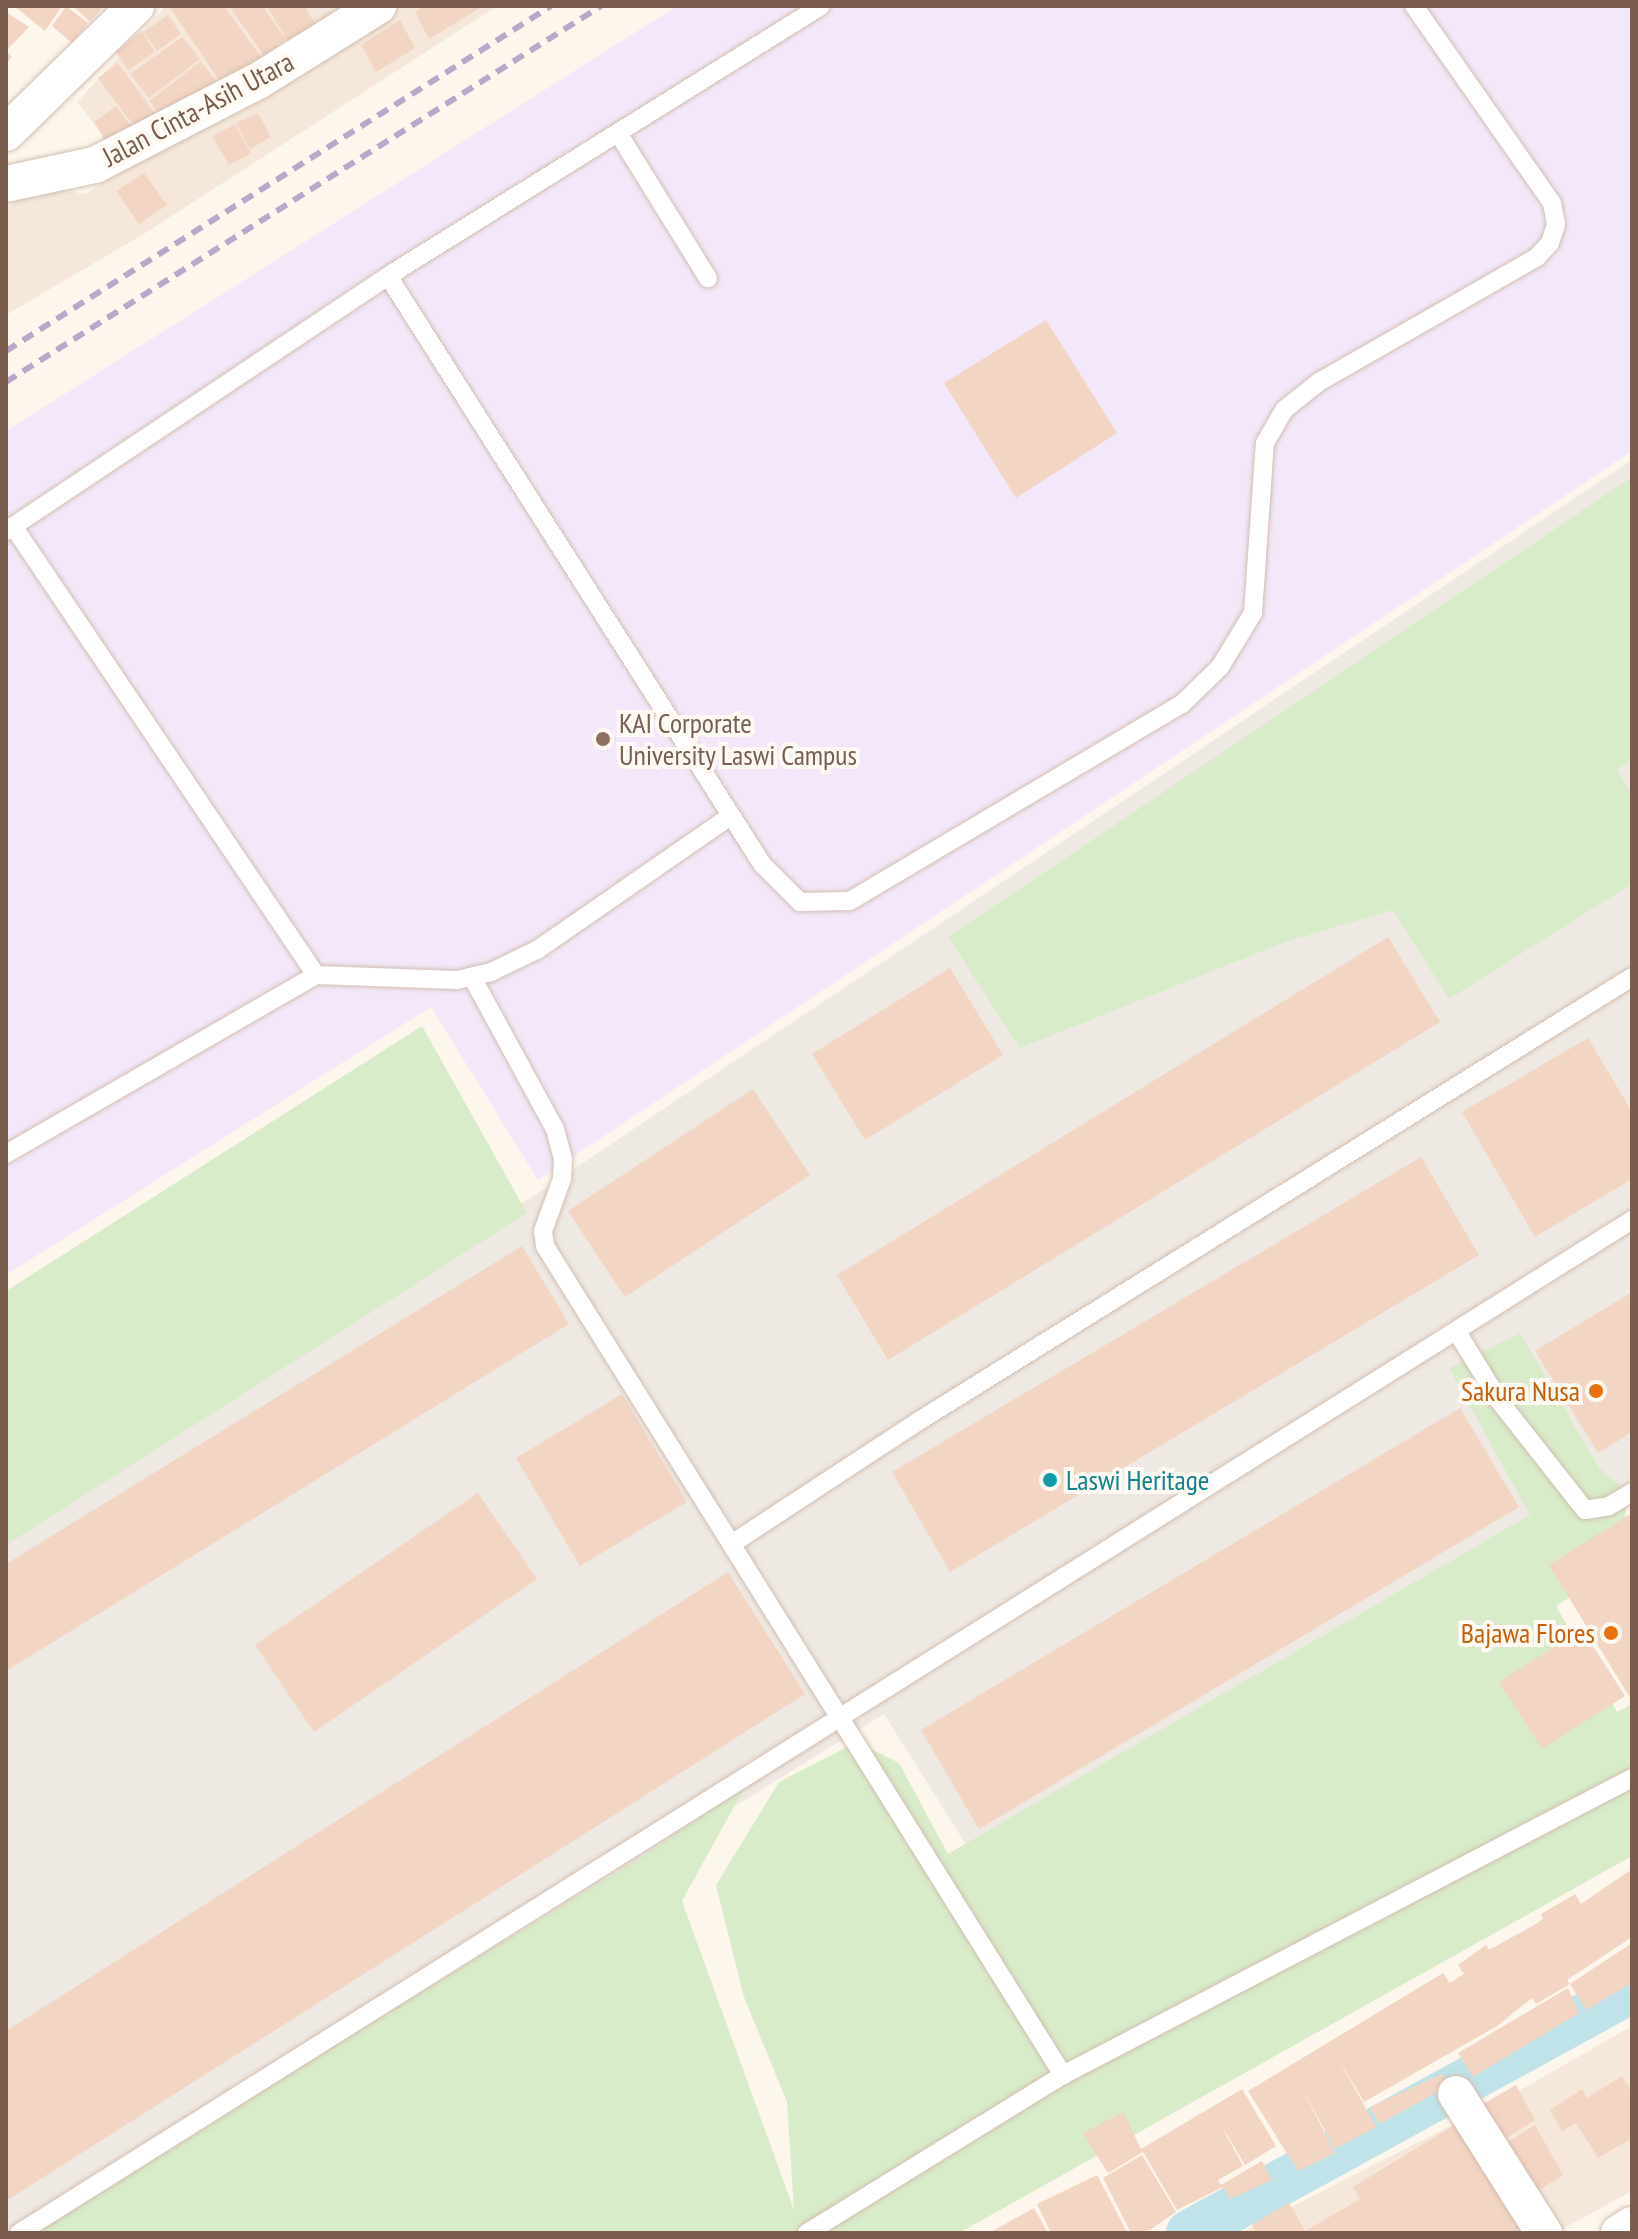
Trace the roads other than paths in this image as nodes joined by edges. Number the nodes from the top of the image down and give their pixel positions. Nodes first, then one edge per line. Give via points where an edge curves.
1 (136, 6) edge
2 (378, 6) edge
3 (821, 6) edge
4 (1414, 6) edge
5 (6, 133) edge
6 (618, 133) junction
7 (6, 184) edge
8 (388, 276) junction
9 (708, 278) dead end
10 (9, 528) edge
11 (729, 817) junction
12 (316, 975) junction
13 (472, 977) junction
14 (1632, 977) edge
15 (6, 1154) edge
16 (1632, 1220) edge
17 (1457, 1332) junction
18 (1632, 1492) edge
19 (733, 1543) junction
20 (844, 1719) junction
21 (1632, 1778) edge
22 (1063, 2075) junction
23 (1456, 2094) dead end
24 (1632, 2225) edge
25 (19, 2233) edge
26 (807, 2233) edge
27 (1544, 2233) edge
28 (1619, 2233) edge

1 - 5 street
2 - 7 street, Jalan Cinta-Asih Utara via 258,81 95,165
3 - 6 lane
4 - 11 lane via 1552,203 1555,234 1537,257 1319,382 1285,409 1265,443 1253,613 1220,667 1182,704 850,901 800,902 781,888
6 - 8 lane
6 - 9 lane
8 - 10 lane
8 - 11 lane via 691,747
10 - 12 lane
11 - 13 lane via 537,950
12 - 13 lane
12 - 15 lane
13 - 19 lane via 559,1144 562,1179 543,1231 545,1246
14 - 19 lane via 922,1419
16 - 17 lane
17 - 18 lane via 1500,1402 1585,1510 1609,1506
17 - 20 lane
19 - 20 lane
20 - 22 lane
20 - 25 lane
21 - 22 lane
22 - 26 lane
23 - 27 street
24 - 28 street

